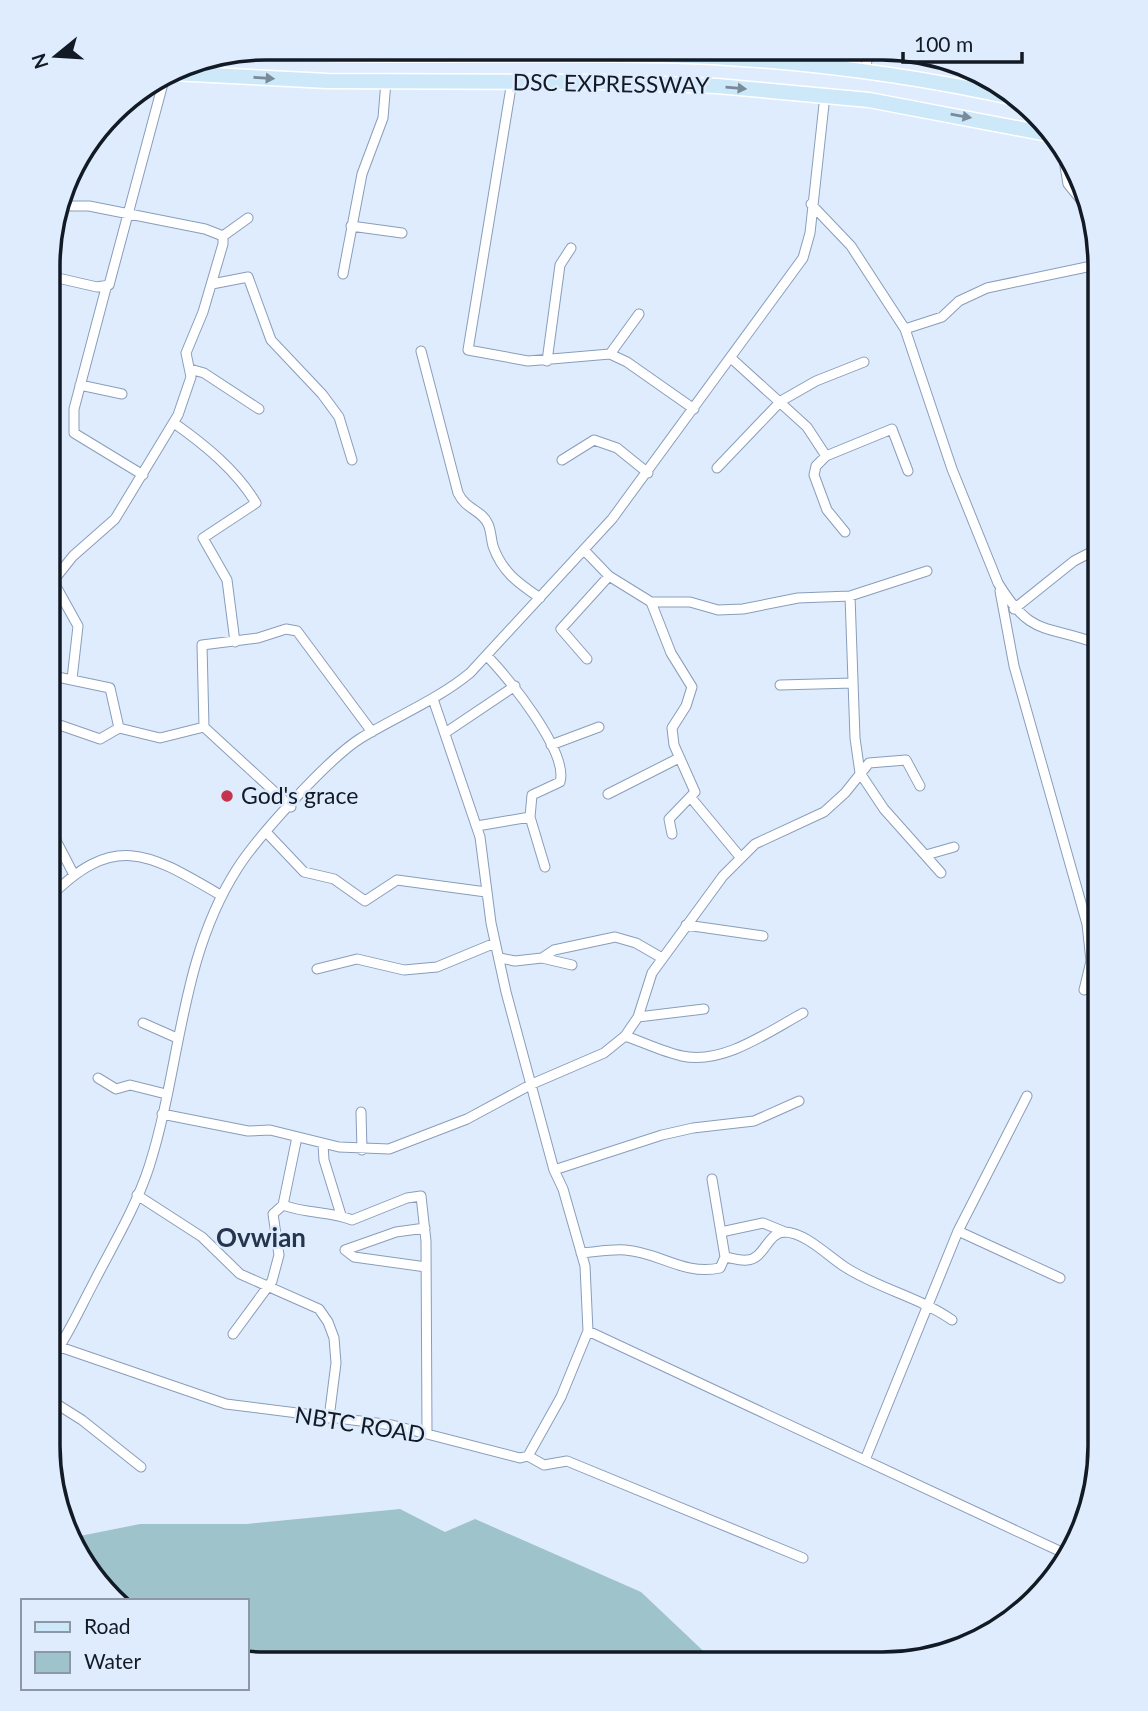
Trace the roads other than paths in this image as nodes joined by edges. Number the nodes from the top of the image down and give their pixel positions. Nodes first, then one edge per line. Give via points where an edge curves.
1 (804, 60) edge
2 (867, 60) edge
3 (865, 72) junction
4 (191, 74) edge
5 (386, 81) junction
6 (512, 81) junction
7 (162, 87) edge
8 (825, 95) junction
9 (998, 95) edge
10 (1039, 132) edge
11 (1066, 173) edge
12 (1076, 193) edge
13 (811, 204) junction
14 (68, 206) edge
15 (130, 215) junction
16 (247, 218) dead end
17 (351, 226) junction
18 (402, 233) dead end
19 (223, 236) junction
20 (571, 247) dead end
21 (1088, 267) edge
22 (343, 274) dead end
23 (60, 278) edge
24 (212, 284) junction
25 (106, 288) junction
26 (639, 314) dead end
27 (905, 329) junction
28 (421, 351) dead end
29 (610, 354) junction
30 (731, 358) junction
31 (547, 361) junction
32 (864, 362) dead end
33 (190, 369) junction
34 (80, 385) junction
35 (122, 394) dead end
36 (781, 401) junction
37 (259, 409) dead end
38 (694, 409) junction
39 (174, 423) junction
40 (826, 456) junction
41 (352, 460) dead end
42 (562, 460) dead end
43 (717, 468) dead end
44 (908, 471) dead end
45 (648, 473) junction
46 (143, 475) junction
47 (845, 532) dead end
48 (585, 551) junction
49 (1088, 554) edge
50 (927, 571) dead end
51 (60, 573) edge
52 (608, 576) junction
53 (998, 583) junction
54 (850, 596) junction
55 (60, 598) edge
56 (540, 598) junction
57 (651, 603) junction
58 (1014, 608) junction
59 (1088, 641) edge
60 (235, 642) junction
61 (486, 656) junction
62 (587, 659) dead end
63 (60, 676) edge
64 (72, 678) junction
65 (853, 683) junction
66 (780, 685) dead end
67 (515, 686) junction
68 (433, 699) junction
69 (60, 725) edge
70 (204, 727) junction
71 (599, 727) dead end
72 (119, 728) junction
73 (372, 732) junction
74 (445, 733) junction
75 (551, 745) junction
76 (679, 758) junction
77 (860, 773) junction
78 (920, 786) dead end
79 (608, 794) dead end
80 (692, 799) junction
81 (291, 807) junction
82 (530, 817) junction
83 (477, 826) junction
84 (267, 834) junction
85 (672, 834) dead end
86 (954, 847) dead end
87 (60, 848) edge
88 (926, 855) junction
89 (741, 858) junction
90 (545, 867) dead end
91 (941, 873) dead end
92 (74, 875) junction
93 (60, 888) edge
94 (486, 892) junction
95 (222, 897) junction
96 (686, 925) junction
97 (1088, 933) edge
98 (763, 936) dead end
99 (495, 943) junction
100 (500, 958) junction
101 (542, 958) junction
102 (662, 958) junction
103 (572, 965) dead end
104 (317, 968) dead end
105 (1088, 973) edge
106 (1084, 990) dead end
107 (704, 1009) dead end
108 (803, 1013) dead end
109 (638, 1017) junction
110 (143, 1023) dead end
111 (625, 1036) junction
112 (177, 1038) junction
113 (98, 1078) dead end
114 (532, 1084) junction
115 (166, 1094) junction
116 (1027, 1096) dead end
117 (799, 1101) dead end
118 (361, 1112) dead end
119 (162, 1114) junction
120 (297, 1137) junction
121 (323, 1144) junction
122 (362, 1150) junction
123 (554, 1170) junction
124 (712, 1179) dead end
125 (137, 1195) junction
126 (283, 1205) junction
127 (341, 1216) junction
128 (425, 1228) junction
129 (958, 1231) junction
130 (721, 1232) junction
131 (785, 1232) junction
132 (581, 1253) junction
133 (726, 1257) junction
134 (426, 1267) junction
135 (1060, 1279) dead end
136 (267, 1289) junction
137 (929, 1304) junction
138 (952, 1320) dead end
139 (588, 1331) junction
140 (233, 1334) dead end
141 (60, 1348) joint
142 (60, 1406) edge
143 (328, 1418) junction
144 (427, 1433) junction
145 (528, 1457) junction
146 (865, 1460) junction
147 (141, 1467) dead end
148 (1059, 1551) edge
149 (803, 1558) dead end

1 - 3 main road, DSC EXPRESSWAY
2 - 3 street
3 - 9 main road, DSC EXPRESSWAY
4 -> 5 main road, DSC EXPRESSWAY
5 - 6 main road, DSC EXPRESSWAY
5 - 17 street via 383,118 362,174
6 -> 8 main road, DSC EXPRESSWAY via 642,82
6 - 31 street via 468,350 507,359
7 - 15 street
8 -> 10 main road, DSC EXPRESSWAY
8 - 13 street
11 - 12 street
13 - 27 street via 851,246
13 - 30 street via 803,258
14 - 15 street
15 - 19 street
15 - 25 street
16 - 19 street
17 - 18 street
17 - 22 street
19 - 24 street
20 - 31 street via 560,265
21 - 27 street via 987,288 960,301 942,317
23 - 25 street
24 - 33 street via 186,353
24 - 41 street via 248,277 271,340 339,417
25 - 34 street
26 - 29 street
27 - 53 street via 952,469
28 - 56 street via 457,493 464,506 489,525 505,573
29 - 31 street
29 - 38 street
30 - 36 street
30 - 38 street
32 - 36 street
33 - 37 street via 204,373
33 - 39 street
34 - 35 street
34 - 46 street via 74,433
36 - 40 street via 807,427
36 - 43 street
38 - 45 street
39 - 46 street
39 - 60 street via 218,458 256,503 202,538 227,580
40 - 44 street via 892,429
40 - 47 street via 814,475 827,510
42 - 45 street via 594,440 617,448
45 - 48 street
46 - 51 street via 115,519
48 - 52 street
48 - 56 street
49 - 58 street
50 - 54 street
52 - 57 street
52 - 62 street via 561,629
53 - 58 street
53 - 97 street via 1014,666
54 - 57 street via 797,598 728,611 690,602
54 - 65 street
55 - 64 street via 78,625
56 - 61 street
57 - 76 street via 671,653 692,687 672,728
58 - 59 street via 1031,625
60 - 70 street via 202,645
60 - 73 street via 286,629 297,631
61 - 67 street
61 - 68 street
63 - 64 street
64 - 72 street via 110,688
65 - 66 street
65 - 77 street
67 - 74 street
67 - 75 street
68 - 73 street
68 - 74 street
69 - 72 street via 100,740
70 - 72 street via 160,738
70 - 81 street
71 - 75 street
73 - 81 street via 339,755
74 - 83 street
75 - 82 street via 562,778 532,795
76 - 79 street
76 - 80 street via 695,792
77 - 78 street via 869,763 906,760
77 - 88 street via 884,809
77 - 89 street via 824,812 755,844
80 - 85 street via 672,813
80 - 89 street
81 - 84 street
82 - 83 street
82 - 90 street
83 - 94 street
84 - 94 street via 304,872 334,879 365,901 397,880
84 - 95 street via 238,868
86 - 88 street
87 - 92 street
88 - 91 street
89 - 96 street
92 - 93 street
92 - 95 street via 101,859 123,853 182,872
94 - 99 street
95 - 112 street via 198,954
96 - 98 street
96 - 102 street
99 - 100 street
99 - 104 street via 437,967 404,970 356,959
100 - 101 street
100 - 114 street
101 - 102 street via 554,950 615,937
101 - 103 street
102 - 109 street via 652,973
105 - 106 street
107 - 109 street
108 - 111 street via 718,1054 683,1057
109 - 111 street
110 - 112 street
111 - 114 street via 604,1053
112 - 115 street
113 - 115 street via 116,1088 130,1085
114 - 122 street via 428,1136 389,1149
114 - 123 street
115 - 119 street
116 - 129 street
117 - 123 street via 754,1121 662,1135
118 - 122 street
119 - 120 street
119 - 125 street via 149,1168
120 - 121 street
120 - 126 street
121 - 122 street
121 - 127 street
123 - 132 street
124 - 130 street
125 - 136 street via 202,1237 240,1274
125 - 141 street
126 - 127 street via 301,1212
126 - 136 street via 273,1214 279,1255
127 - 128 street via 352,1220 421,1196
128 - 134 street
128 - 134 street via 396,1232 345,1250 354,1257
129 - 135 street
129 - 137 street
130 - 131 street via 763,1223
130 - 133 street
131 - 133 street via 774,1236 757,1257
131 - 137 street via 810,1242 848,1269
132 - 133 street via 626,1250 682,1269 722,1271
132 - 139 street
134 - 144 street
136 - 140 street
136 - 143 street via 319,1309 328,1322 336,1363
137 - 138 street
137 - 146 street
139 - 145 street via 561,1397
139 - 146 street
141 - 143 street, NBTC ROAD via 226,1404
142 - 147 street
143 - 144 street, NBTC ROAD
144 - 145 street, NBTC ROAD via 504,1456
145 - 149 street, NBTC ROAD via 544,1465 567,1461
146 - 148 street

